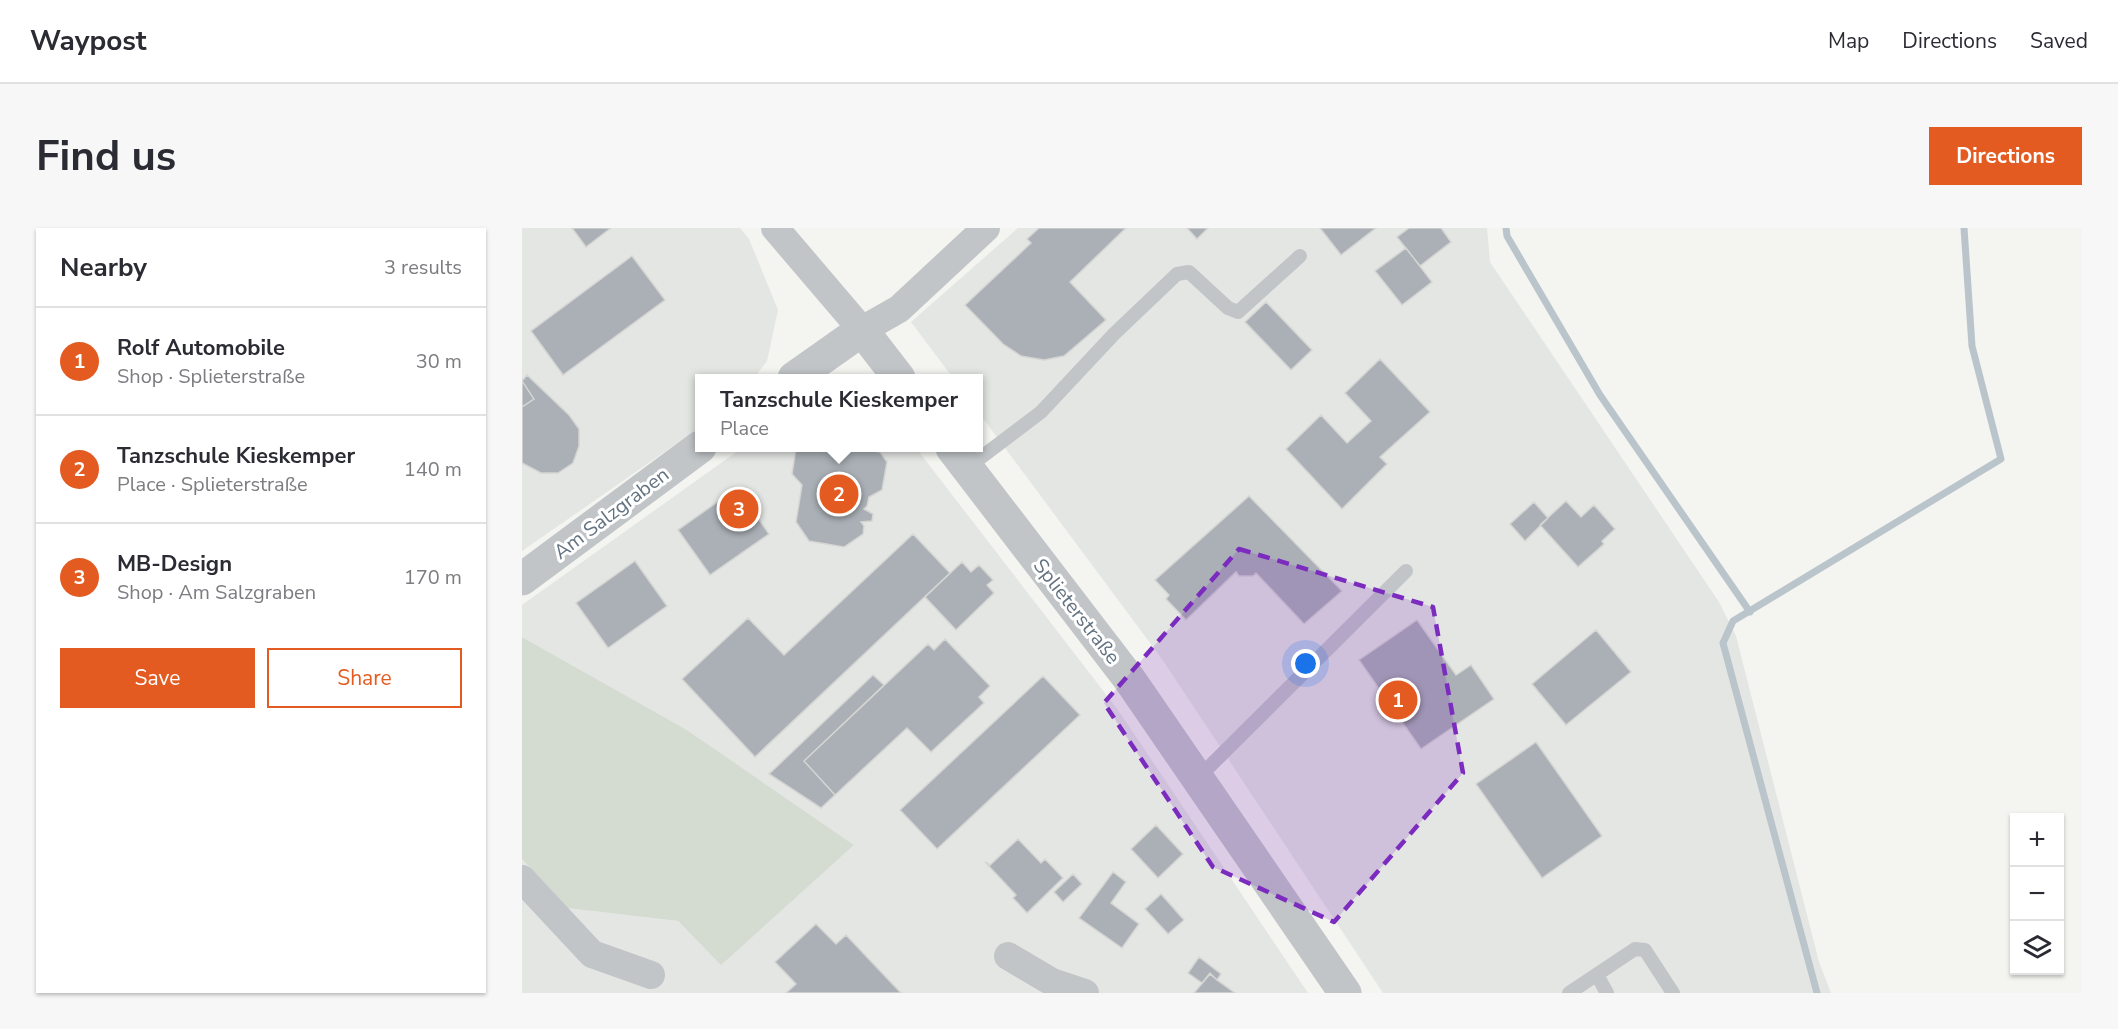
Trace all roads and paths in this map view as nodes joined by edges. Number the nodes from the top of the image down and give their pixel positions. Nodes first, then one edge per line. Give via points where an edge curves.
1 (775, 228) edge
2 (986, 228) edge
3 (1300, 256) dead end
4 (862, 330) junction
5 (800, 374) edge
6 (896, 374) edge
7 (983, 445) edge
8 (695, 450) edge
9 (960, 458) edge
10 (1406, 571) dead end
11 (522, 579) edge
12 (1198, 778) junction
13 (522, 879) edge
14 (1008, 956) dead end
15 (651, 975) dead end
16 (1597, 975) junction
17 (1085, 993) edge
18 (1345, 993) edge
19 (1569, 993) edge
20 (1607, 993) edge
21 (1673, 993) edge

1 - 4 street
2 - 4 street via 899,309
3 - 7 lane via 1238,312 1228,308 1190,272 1177,274 1041,412
4 - 5 street
4 - 6 street
8 - 11 street, Am Salzgraben
9 - 12 street, Splieterstraße via 1131,680
10 - 12 lane
12 - 18 street, Splieterstraße
13 - 15 street via 592,954
14 - 17 street via 1052,982
16 - 19 lane
16 - 20 lane
16 - 21 lane via 1635,949 1645,950

